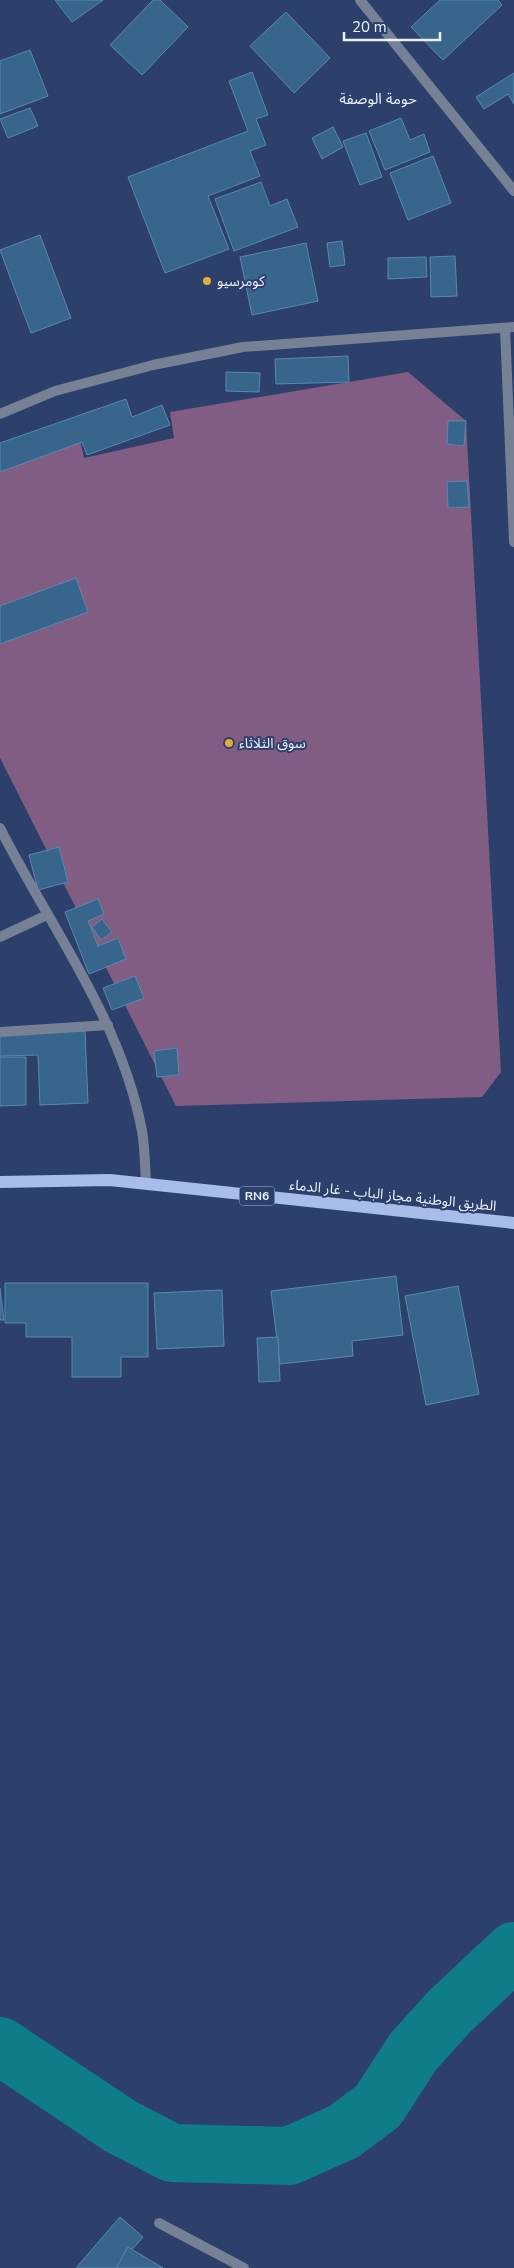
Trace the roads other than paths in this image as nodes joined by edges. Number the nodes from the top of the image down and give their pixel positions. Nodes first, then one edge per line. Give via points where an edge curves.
1 (360, 0) edge
2 (514, 191) edge
3 (509, 327) edge
4 (0, 414) edge
5 (514, 542) edge
6 (0, 828) edge
7 (46, 915) junction
8 (0, 937) edge
9 (108, 1025) junction
10 (0, 1032) edge
11 (0, 1182) edge
12 (146, 1184) junction
13 (514, 1223) edge
14 (159, 2223) dead end
15 (244, 2268) edge

1 - 2 street
3 - 4 street via 243,347 153,364 64,389
3 - 5 street
6 - 7 street
7 - 8 street
7 - 9 street via 80,970
9 - 10 street
9 - 12 street via 136,1106 142,1133
11 - 12 main road, الطريق الوطنية مجاز الباب - غار الدماء / RN6 via 110,1180
12 - 13 main road, الطريق الوطنية مجاز الباب - غار الدماء / RN6
14 - 15 street

